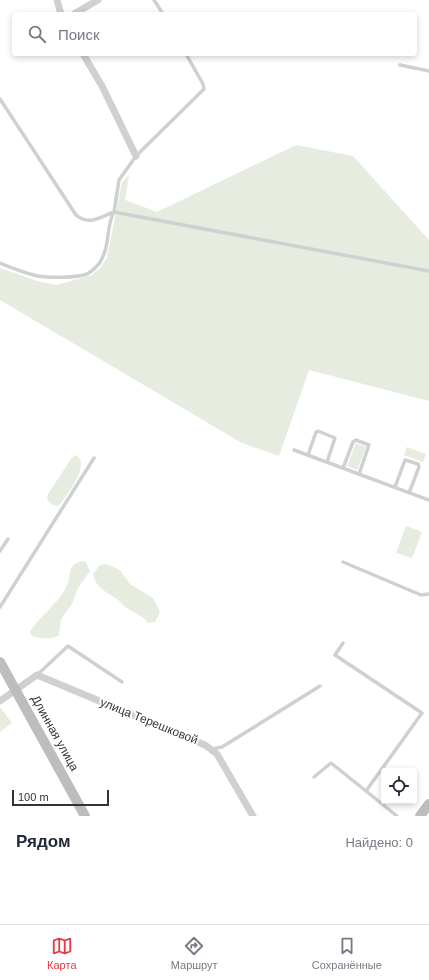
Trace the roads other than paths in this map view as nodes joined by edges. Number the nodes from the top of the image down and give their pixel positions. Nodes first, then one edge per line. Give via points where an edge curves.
1 (57, 0) edge
2 (98, 0) edge
3 (154, 0) edge
4 (60, 12) edge
5 (77, 12) edge
6 (162, 12) edge
7 (84, 56) edge
8 (187, 56) edge
9 (400, 65) dead end
10 (429, 71) edge
11 (0, 99) edge
12 (136, 156) junction
13 (114, 212) junction
14 (0, 263) edge
15 (429, 271) edge
16 (294, 450) dead end
17 (308, 455) junction
18 (94, 458) dead end
19 (327, 462) junction
20 (344, 468) junction
21 (359, 474) junction
22 (394, 487) junction
23 (409, 493) junction
24 (429, 500) edge
25 (8, 539) dead end
26 (0, 551) edge
27 (343, 562) dead end
28 (429, 594) edge
29 (0, 607) edge
30 (343, 642) dead end
31 (0, 662) edge
32 (37, 675) junction
33 (122, 682) dead end
34 (320, 686) dead end
35 (16, 689) junction
36 (0, 701) edge
37 (212, 749) junction
38 (314, 777) dead end
39 (366, 791) junction
40 (429, 804) edge
41 (85, 816) edge
42 (252, 816) edge
43 (397, 816) edge
44 (420, 816) edge

1 - 4 street
2 - 5 street
3 - 6 lane
7 - 12 street via 102,86
8 - 12 lane via 204,84 204,89
9 - 10 lane
11 - 13 lane via 76,215 81,219 94,221
12 - 13 lane via 119,180
13 - 14 lane via 108,226 103,258 87,274 38,276
13 - 15 lane
16 - 17 lane
17 - 19 lane
17 - 19 lane via 318,431 335,438
18 - 29 lane
19 - 20 lane
20 - 21 lane
20 - 21 lane via 353,442 356,440 369,445
21 - 22 lane
22 - 23 lane
22 - 23 lane via 404,461 412,462 419,467
23 - 24 lane
25 - 26 lane
27 - 28 lane via 421,595
30 - 39 lane via 335,655 422,713
31 - 35 street, Длинная улица
32 - 33 lane via 68,646
32 - 35 street
32 - 37 street, улица Терешковой
34 - 37 lane via 222,747
35 - 36 street
35 - 41 street, Длинная улица
37 - 42 street, улица Терешковой
38 - 39 lane via 331,763
39 - 43 lane
40 - 44 street

